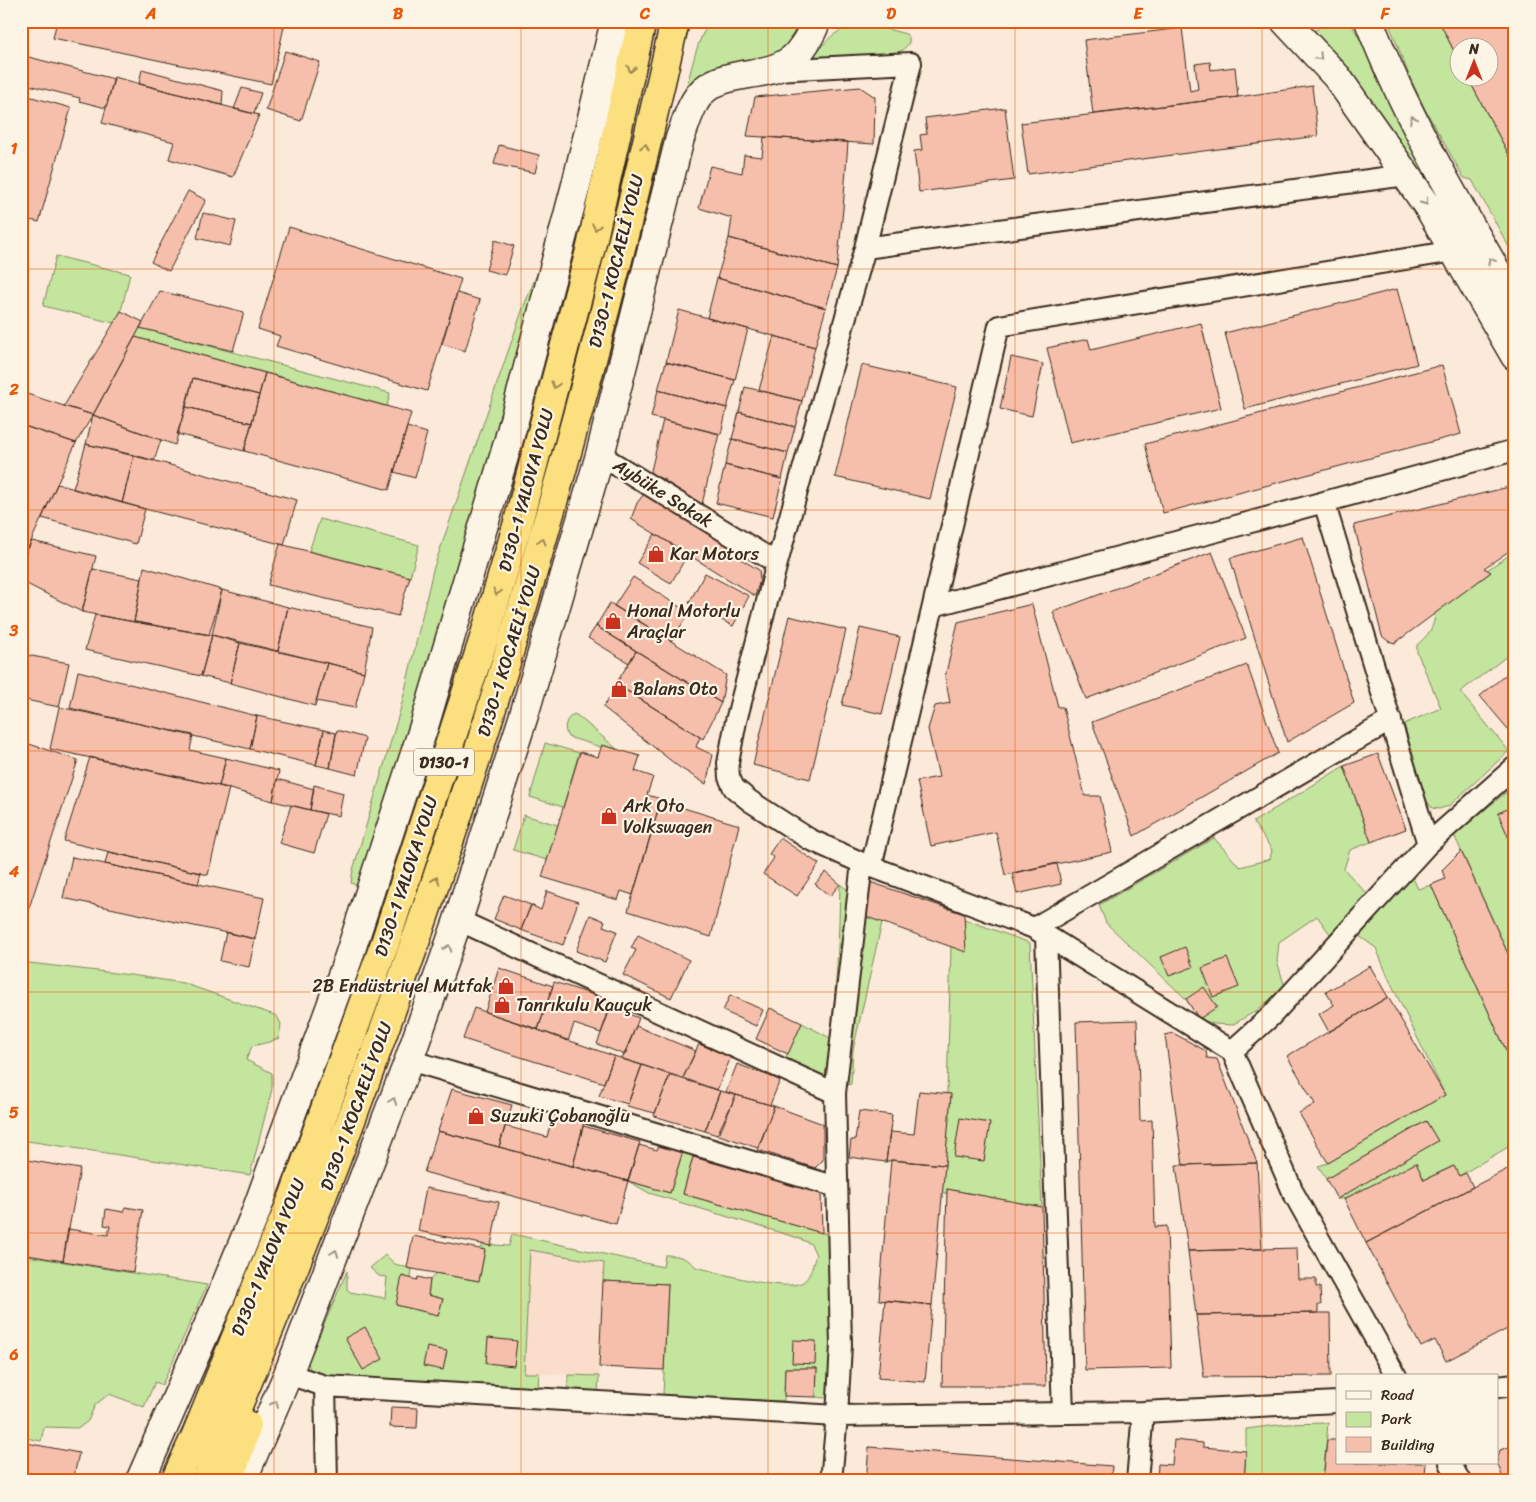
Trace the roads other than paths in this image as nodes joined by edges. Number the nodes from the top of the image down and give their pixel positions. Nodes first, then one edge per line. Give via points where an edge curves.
1 (615, 21) edge
2 (642, 21) edge
3 (675, 21) edge
4 (689, 21) edge
5 (816, 21) edge
6 (1285, 21) edge
7 (1296, 21) edge
8 (1301, 21) edge
9 (1369, 21) edge
10 (666, 58) junction
11 (763, 71) junction
12 (1406, 174) junction
13 (865, 248) junction
14 (1454, 252) junction
15 (1515, 304) edge
16 (1515, 356) edge
17 (1515, 450) edge
18 (600, 455) junction
19 (1324, 502) junction
20 (777, 563) junction
21 (933, 606) junction
22 (1391, 720) junction
23 (1515, 767) edge
24 (1428, 844) junction
25 (867, 865) junction
26 (458, 920) junction
27 (1040, 932) junction
28 (1232, 1051) junction
29 (409, 1060) junction
30 (835, 1093) junction
31 (837, 1187) junction
32 (322, 1198) junction
33 (288, 1374) junction
34 (1395, 1374) edge
35 (1515, 1385) edge
36 (325, 1386) junction
37 (1498, 1387) edge
38 (1336, 1402) edge
39 (1143, 1412) junction
40 (1063, 1413) junction
41 (837, 1416) junction
42 (1451, 1464) edge
43 (140, 1481) edge
44 (173, 1481) edge
45 (206, 1481) edge
46 (229, 1481) edge
47 (242, 1481) edge
48 (327, 1481) edge
49 (831, 1481) edge
50 (1137, 1481) edge
51 (1460, 1481) edge

1 - 43 street via 576,185 508,443 413,761 348,958 255,1214
2 -> 44 highway, D130-1 YALOVA YOLU / D130-1 via 592,247 484,638 375,971 294,1194 196,1435
3 - 10 highway, D130-1
4 - 10 highway
5 - 11 street via 801,50 791,60
6 -> 12 street via 1337,77
7 - 8 street
15 -> 9 street via 1428,150 1382,56
32 -> 10 highway, D130-1 KOCAELİ YOLU / D130-1 via 374,1061 462,803 536,561 583,396
11 - 13 street via 911,64
11 - 18 street via 717,81 703,91 693,106 680,138
12 - 13 street
12 -> 14 street
13 - 20 street
14 - 16 street
14 - 21 street via 999,326
17 - 19 street
18 - 20 street, Aybüke Sokak
18 - 26 street via 524,715
19 - 21 street
19 - 22 street
20 - 25 street via 736,721 728,763 729,777 734,788 750,801 809,839
21 - 25 street
22 - 24 street
22 - 27 street
23 - 24 street
24 - 28 street via 1270,1016
25 - 27 street
25 - 30 street
29 -> 26 street
26 - 30 street
27 - 28 street
27 - 40 street
28 - 34 street via 1294,1194
29 - 31 street
33 -> 29 street
30 - 31 street
31 - 41 street via 841,1345
32 - 45 highway, D130-1 KOCAELİ YOLU / D130-1
32 - 46 highway
33 - 36 street
47 -> 33 street
35 - 37 street
36 - 41 street
36 - 48 street
38 - 39 street
39 - 40 street
39 - 50 street
40 - 41 street
41 - 49 street
42 - 51 street

